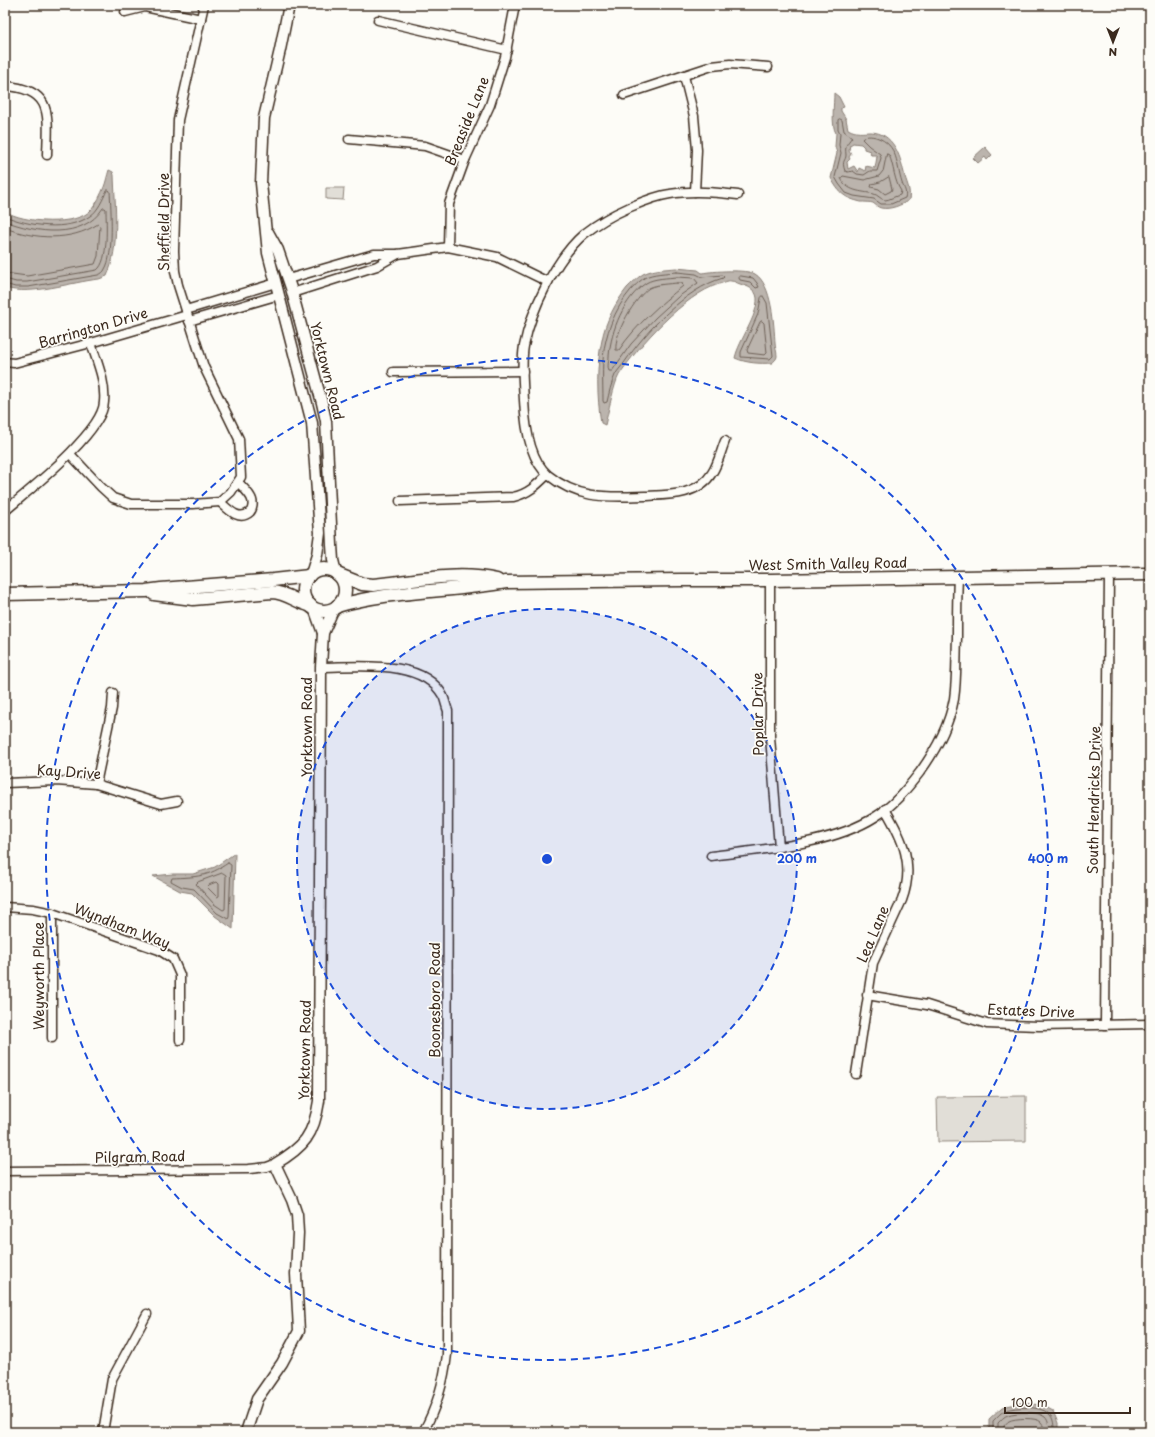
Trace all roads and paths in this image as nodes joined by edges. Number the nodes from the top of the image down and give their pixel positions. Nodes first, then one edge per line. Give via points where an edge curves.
1 (204, 5) edge
2 (288, 5) edge
3 (515, 5) edge
4 (125, 12) dead end
5 (201, 19) junction
6 (378, 20) dead end
7 (507, 50) junction
8 (768, 67) dead end
9 (684, 76) junction
10 (5, 86) edge
11 (624, 95) dead end
12 (349, 138) dead end
13 (47, 155) dead end
14 (465, 160) junction
15 (695, 192) junction
16 (738, 195) dead end
17 (267, 230) junction
18 (448, 246) junction
19 (398, 254) junction
20 (288, 279) junction
21 (548, 282) junction
22 (276, 283) junction
23 (292, 293) junction
24 (279, 295) junction
25 (187, 315) junction
26 (91, 344) junction
27 (5, 362) edge
28 (523, 371) junction
29 (393, 372) dead end
30 (725, 441) dead end
31 (70, 454) junction
32 (548, 475) junction
33 (239, 479) junction
34 (400, 501) dead end
35 (220, 502) junction
36 (5, 511) edge
37 (337, 574) junction
38 (1150, 574) edge
39 (310, 575) junction
40 (1109, 575) junction
41 (958, 578) junction
42 (770, 580) junction
43 (506, 582) junction
44 (146, 591) junction
45 (5, 594) edge
46 (312, 607) junction
47 (336, 607) junction
48 (323, 633) junction
49 (322, 667) junction
50 (113, 693) dead end
51 (5, 782) edge
52 (96, 784) junction
53 (177, 801) dead end
54 (885, 809) junction
55 (779, 847) junction
56 (711, 856) dead end
57 (5, 907) edge
58 (52, 913) junction
59 (867, 995) junction
60 (1150, 1024) edge
61 (1105, 1025) junction
62 (52, 1038) dead end
63 (180, 1040) dead end
64 (856, 1074) dead end
65 (275, 1164) junction
66 (5, 1172) edge
67 (147, 1314) dead end
68 (103, 1432) edge
69 (246, 1432) edge
70 (423, 1432) edge

1 - 5 street, Sheffield Drive
2 - 17 street, Yorktown Road via 264,118 261,183
3 - 7 street, Breaside Lane
4 - 5 street via 145,7
5 - 25 street, Sheffield Drive via 178,120 177,140 174,251 176,277
6 - 7 street
7 - 14 street, Breaside Lane via 490,105
8 - 9 street via 724,64
9 - 11 street
9 - 15 street via 694,116 696,137
10 - 13 street via 34,92 44,104 48,118
12 - 14 street via 425,146
14 - 18 street, Breaside Lane via 450,204
15 - 16 street
15 - 21 street via 648,199 607,218 583,235 561,261
17 - 20 street, Yorktown Road via 278,250
17 - 22 street, Yorktown Road via 268,253
18 - 19 street
18 - 21 street via 497,257
19 - 20 street via 374,254
19 - 23 street via 377,266
20 - 23 street, Yorktown Road
21 - 28 street via 531,317 524,347
22 - 24 street, Yorktown Road
22 - 25 street
23 - 37 street, Yorktown Road via 326,421 333,560
24 - 25 street
24 - 39 street, Yorktown Road via 312,423 320,533 317,555
25 - 26 street, Barrington Drive
25 - 33 street, Sheffield Drive via 204,367 239,439
26 - 27 street, Barrington Drive via 14,363
26 - 31 street via 103,383 104,404 98,421
28 - 29 street
28 - 32 street via 525,420 532,450
30 - 32 street via 709,478 698,487 683,493 638,496 582,494 566,488
31 - 35 street via 113,498 125,502 156,505
31 - 36 street
32 - 34 street via 530,491 513,497
33 - 35 street via 231,492
33 - 35 street via 252,499 251,511 245,515 238,515
37 - 39 main road via 323,569
37 - 43 main road, West Smith Valley Road via 362,584 373,585 446,577 489,578
37 - 47 main road via 344,584 345,591 343,599
38 - 40 main road, West Smith Valley Road
39 - 44 main road
39 - 46 main road via 303,590 305,599
40 - 41 main road, West Smith Valley Road
40 - 61 street, South Hendricks Drive
41 - 42 main road, West Smith Valley Road
41 - 54 street via 955,685 950,715 934,752 908,788
42 - 43 main road, West Smith Valley Road
42 - 55 street, Poplar Drive via 770,737
43 - 47 main road, West Smith Valley Road via 367,599
44 - 45 main road
44 - 46 main road via 193,600 272,592 281,593
46 - 47 main road via 326,611
46 - 48 street, Yorktown Road
47 - 48 street, Yorktown Road
48 - 49 street, Yorktown Road
49 - 65 street, Yorktown Road via 319,1101 316,1120 310,1134 297,1150
49 - 70 street, Boonesboro Road via 391,667 410,670 433,684 443,696 448,711 447,1354 440,1394
50 - 52 street
51 - 52 street, Kay Drive
52 - 53 street, Kay Drive via 161,804
54 - 55 street via 849,831
54 - 59 street, Lea Lane via 904,846 908,876 905,893 873,964
55 - 56 street
57 - 58 street, Wyndham Way
58 - 62 street, Weyworth Place
58 - 63 street, Wyndham Way via 159,950 173,959 180,975
59 - 61 street, Estates Drive via 927,1005 987,1024
59 - 64 street, Lea Lane
60 - 61 street, Estates Drive
65 - 66 street, Pilgram Road via 249,1169
65 - 69 street via 297,1215 296,1274 299,1331 282,1363 257,1399
67 - 68 street via 112,1379

